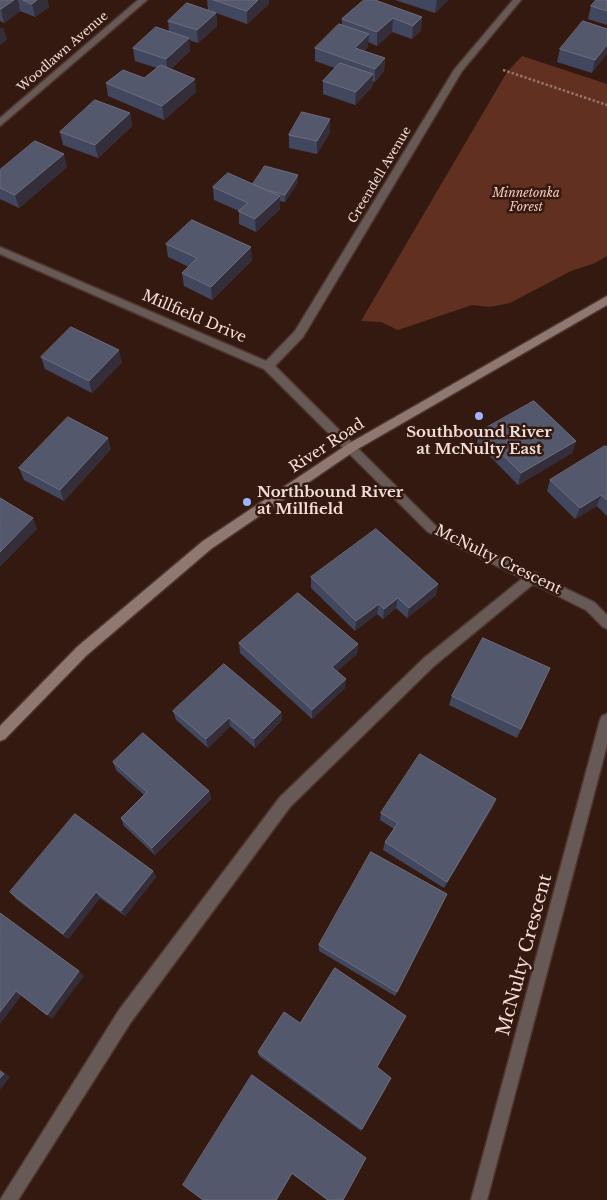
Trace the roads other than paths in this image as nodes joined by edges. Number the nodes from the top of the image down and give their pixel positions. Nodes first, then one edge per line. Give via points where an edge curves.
1 (143, 0) edge
2 (517, 0) edge
3 (0, 123) edge
4 (0, 250) edge
5 (607, 300) edge
6 (268, 366) junction
7 (352, 447) junction
8 (533, 577) junction
9 (607, 623) edge
10 (607, 720) edge
11 (0, 734) edge
12 (8, 1200) edge
13 (479, 1200) edge

1 - 3 street, Woodlawn Avenue
2 - 6 street, Greendell Avenue via 458,70 298,334
4 - 6 street, Millfield Drive
5 - 7 street, River Road
6 - 7 street, Millfield Drive
7 - 8 street, McNulty Crescent via 432,529
7 - 11 street, River Road via 206,545 82,651
8 - 9 street, McNulty Crescent via 590,606
8 - 12 street via 429,662 285,802 125,1016
10 - 13 street, McNulty Crescent

